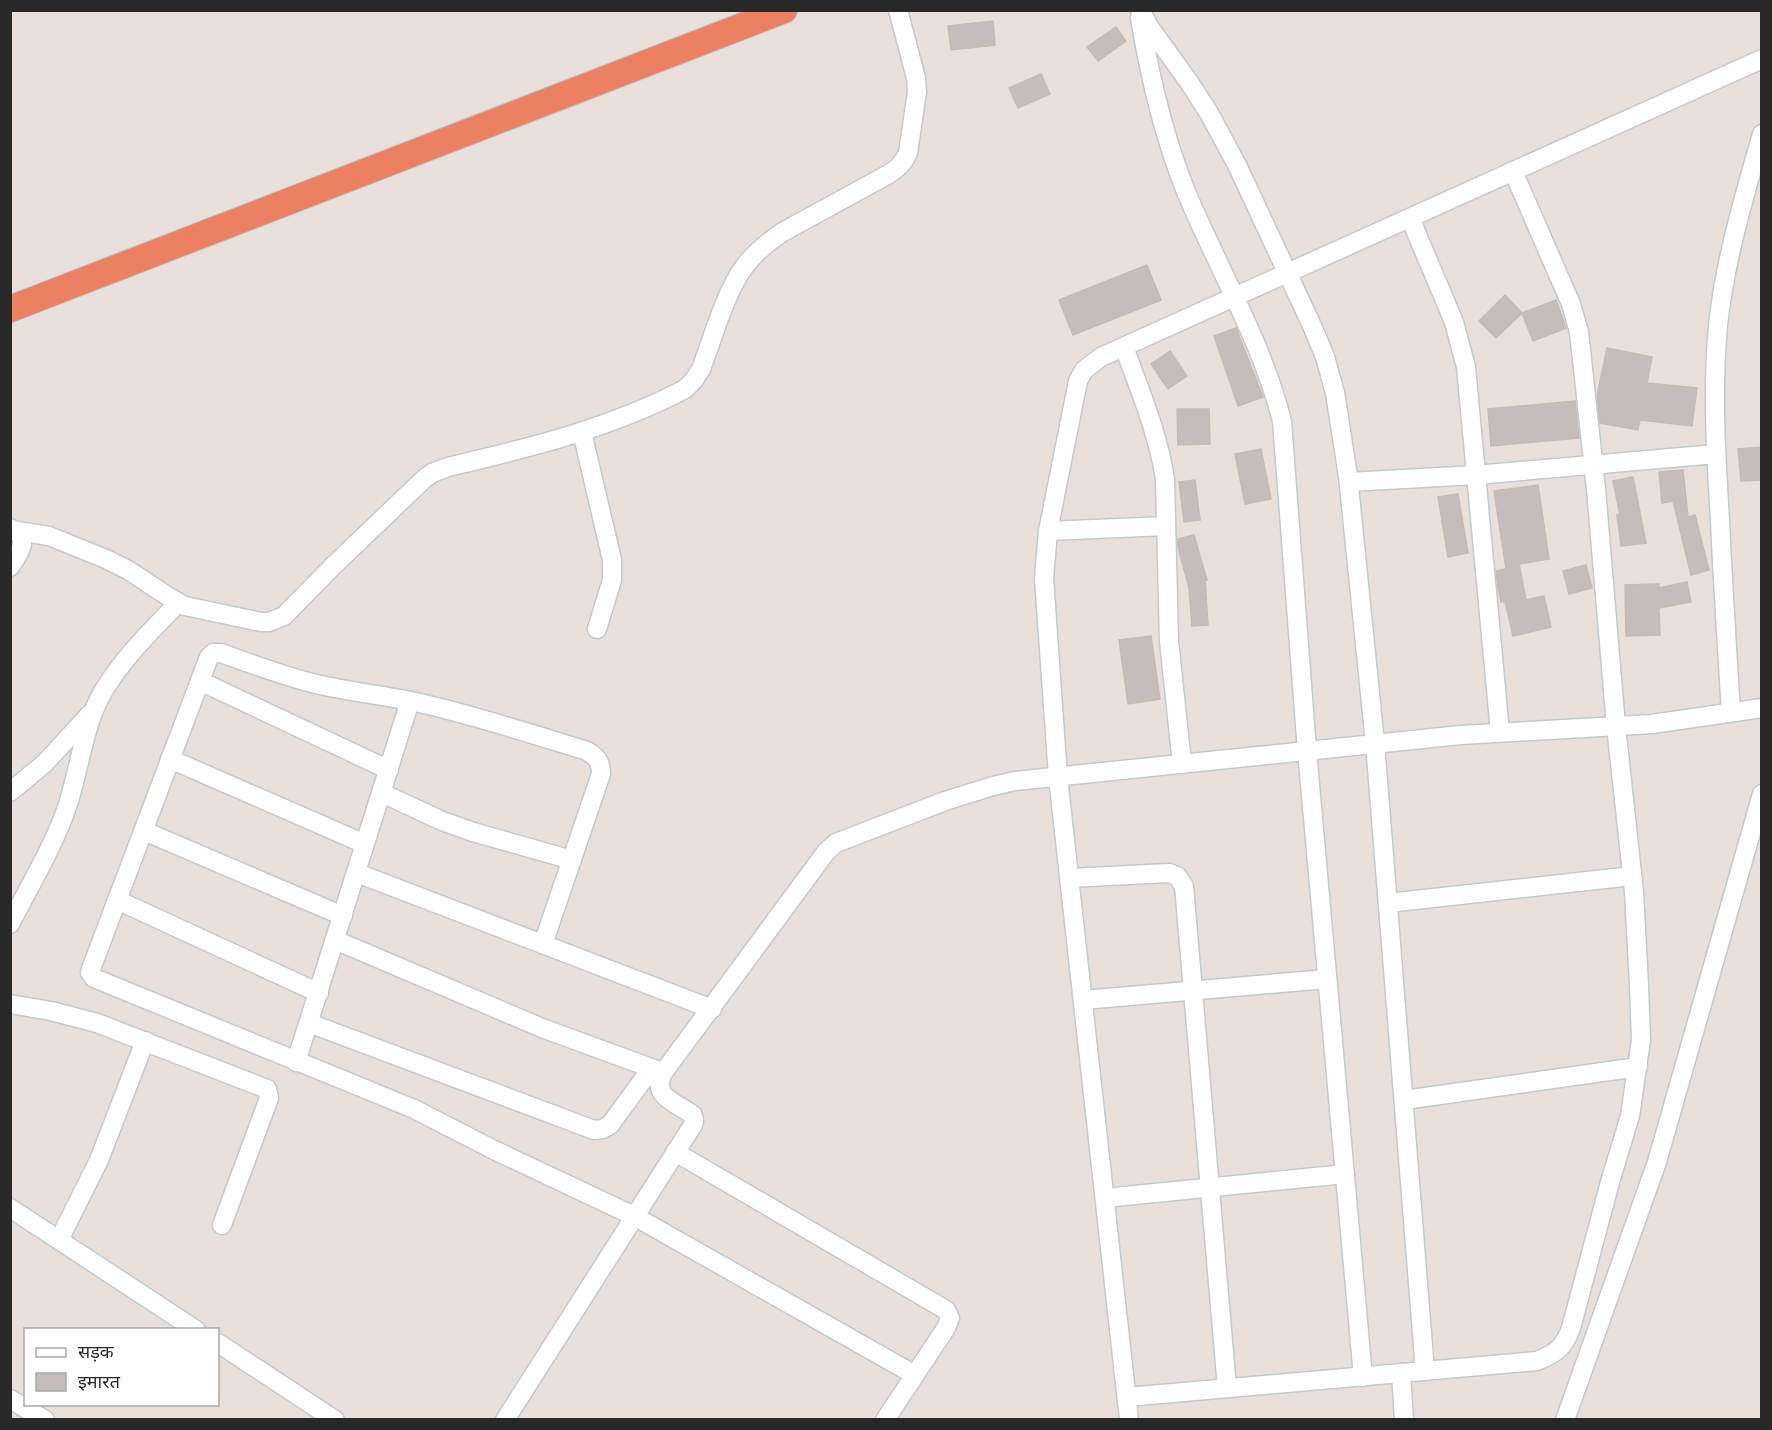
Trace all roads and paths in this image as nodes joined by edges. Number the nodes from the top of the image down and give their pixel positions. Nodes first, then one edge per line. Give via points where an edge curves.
1 (784, 10) edge
2 (898, 10) edge
3 (1139, 10) edge
4 (1761, 59) edge
5 (1761, 135) edge
6 (1513, 171) junction
7 (1410, 218) junction
8 (1287, 273) junction
9 (1234, 297) junction
10 (10, 309) edge
11 (1124, 347) junction
12 (582, 432) junction
13 (1716, 454) junction
14 (1593, 465) junction
15 (1476, 475) junction
16 (1349, 482) junction
17 (1166, 526) junction
18 (14, 530) edge
19 (1048, 531) junction
20 (10, 567) edge
21 (178, 603) junction
22 (597, 629) dead end
23 (200, 681) junction
24 (410, 701) junction
25 (1761, 708) edge
26 (93, 711) junction
27 (1731, 712) junction
28 (1616, 726) junction
29 (1500, 732) junction
30 (1376, 743) junction
31 (1307, 751) junction
32 (171, 759) junction
33 (1182, 764) junction
34 (389, 770) junction
35 (1059, 777) junction
36 (10, 792) edge
37 (382, 792) junction
38 (1761, 794) edge
39 (144, 831) junction
40 (365, 844) junction
41 (572, 860) junction
42 (357, 873) junction
43 (1632, 876) junction
44 (1070, 878) junction
45 (117, 900) junction
46 (1388, 903) junction
47 (343, 916) junction
48 (10, 924) edge
49 (335, 940) junction
50 (543, 944) junction
51 (1327, 979) junction
52 (1192, 991) junction
53 (319, 993) junction
54 (1083, 999) junction
55 (10, 1004) edge
56 (712, 1009) junction
57 (309, 1023) junction
58 (145, 1041) junction
59 (297, 1062) junction
60 (1638, 1067) junction
61 (657, 1071) junction
62 (1404, 1100) junction
63 (675, 1152) junction
64 (1344, 1174) junction
65 (1210, 1188) junction
66 (1105, 1198) junction
67 (10, 1208) edge
68 (634, 1216) junction
69 (222, 1225) dead end
70 (59, 1240) junction
71 (194, 1328) edge
72 (219, 1344) edge
73 (1425, 1371) junction
74 (1401, 1373) junction
75 (915, 1375) junction
76 (1363, 1377) junction
77 (1227, 1388) junction
78 (1126, 1397) junction
79 (10, 1399) edge
80 (45, 1419) edge
81 (335, 1419) edge
82 (505, 1419) edge
83 (885, 1419) edge
84 (1129, 1419) edge
85 (1404, 1419) edge
86 (1564, 1419) edge

1 - 10 highway
2 - 12 street via 917,92 905,160 899,168 781,233 754,254 732,288 701,369 685,389
3 - 8 street via 1209,113
3 - 9 street via 1148,69 1166,132 1187,192
4 - 6 street
5 - 13 street via 1734,237 1718,326
6 - 7 street
6 - 14 street via 1572,304 1579,332
7 - 8 street
7 - 15 street via 1459,336 1466,367
8 - 9 street
8 - 16 street via 1325,357 1335,393
9 - 11 street
9 - 31 street via 1268,372 1282,421
11 - 17 street via 1161,453
11 - 19 street via 1091,363 1078,381
12 - 21 street via 432,473 277,620 261,622
12 - 22 street via 612,560 612,580
13 - 14 street
13 - 27 street
14 - 15 street
14 - 28 street
15 - 16 street
15 - 29 street
16 - 30 street
17 - 19 street
17 - 33 street via 1169,641
18 - 20 street via 23,543
18 - 21 street via 49,536 106,559
19 - 35 street via 1044,578
21 - 26 street via 122,664
23 - 24 street via 209,657 218,652 311,683
23 - 32 street
23 - 34 street
24 - 34 street
24 - 41 street via 491,721 597,757 601,774
25 - 27 street
26 - 36 street via 57,751
26 - 48 street via 68,806
27 - 28 street
28 - 29 street
28 - 43 street
29 - 30 street
30 - 31 street
30 - 46 street
31 - 33 street
31 - 51 street
32 - 39 street
32 - 40 street
33 - 35 street
34 - 37 street
35 - 44 street
35 - 56 street via 993,786 836,843
37 - 40 street
37 - 41 street via 442,821
38 - 86 street via 1658,1162
39 - 45 street
39 - 47 street
40 - 42 street
41 - 50 street
42 - 47 street
42 - 50 street
43 - 46 street
43 - 60 street via 1640,986
44 - 52 street via 1170,873 1177,876 1185,891
44 - 54 street
45 - 53 street
45 - 59 street via 91,969 92,976
46 - 62 street
47 - 49 street
49 - 53 street
49 - 61 street via 542,1028
50 - 56 street
51 - 52 street
51 - 64 street
52 - 54 street
52 - 65 street
53 - 57 street
54 - 66 street
55 - 58 street via 74,1016
56 - 61 street
57 - 59 street
57 - 61 street via 594,1130 610,1125
58 - 69 street via 263,1087 269,1093
58 - 70 street via 99,1160
59 - 68 street via 392,1099
60 - 62 street
60 - 73 street via 1630,1116 1566,1342 1537,1361
61 - 63 street via 663,1094 694,1118
62 - 73 street
63 - 68 street
63 - 75 street via 946,1310 948,1324
64 - 65 street
64 - 76 street
65 - 66 street
65 - 77 street
66 - 78 street
67 - 70 street
68 - 75 street
68 - 82 street
70 - 71 street
72 - 81 street
73 - 74 street
74 - 76 street
74 - 85 street
75 - 83 street
76 - 77 street
77 - 78 street
78 - 84 street
79 - 80 street

